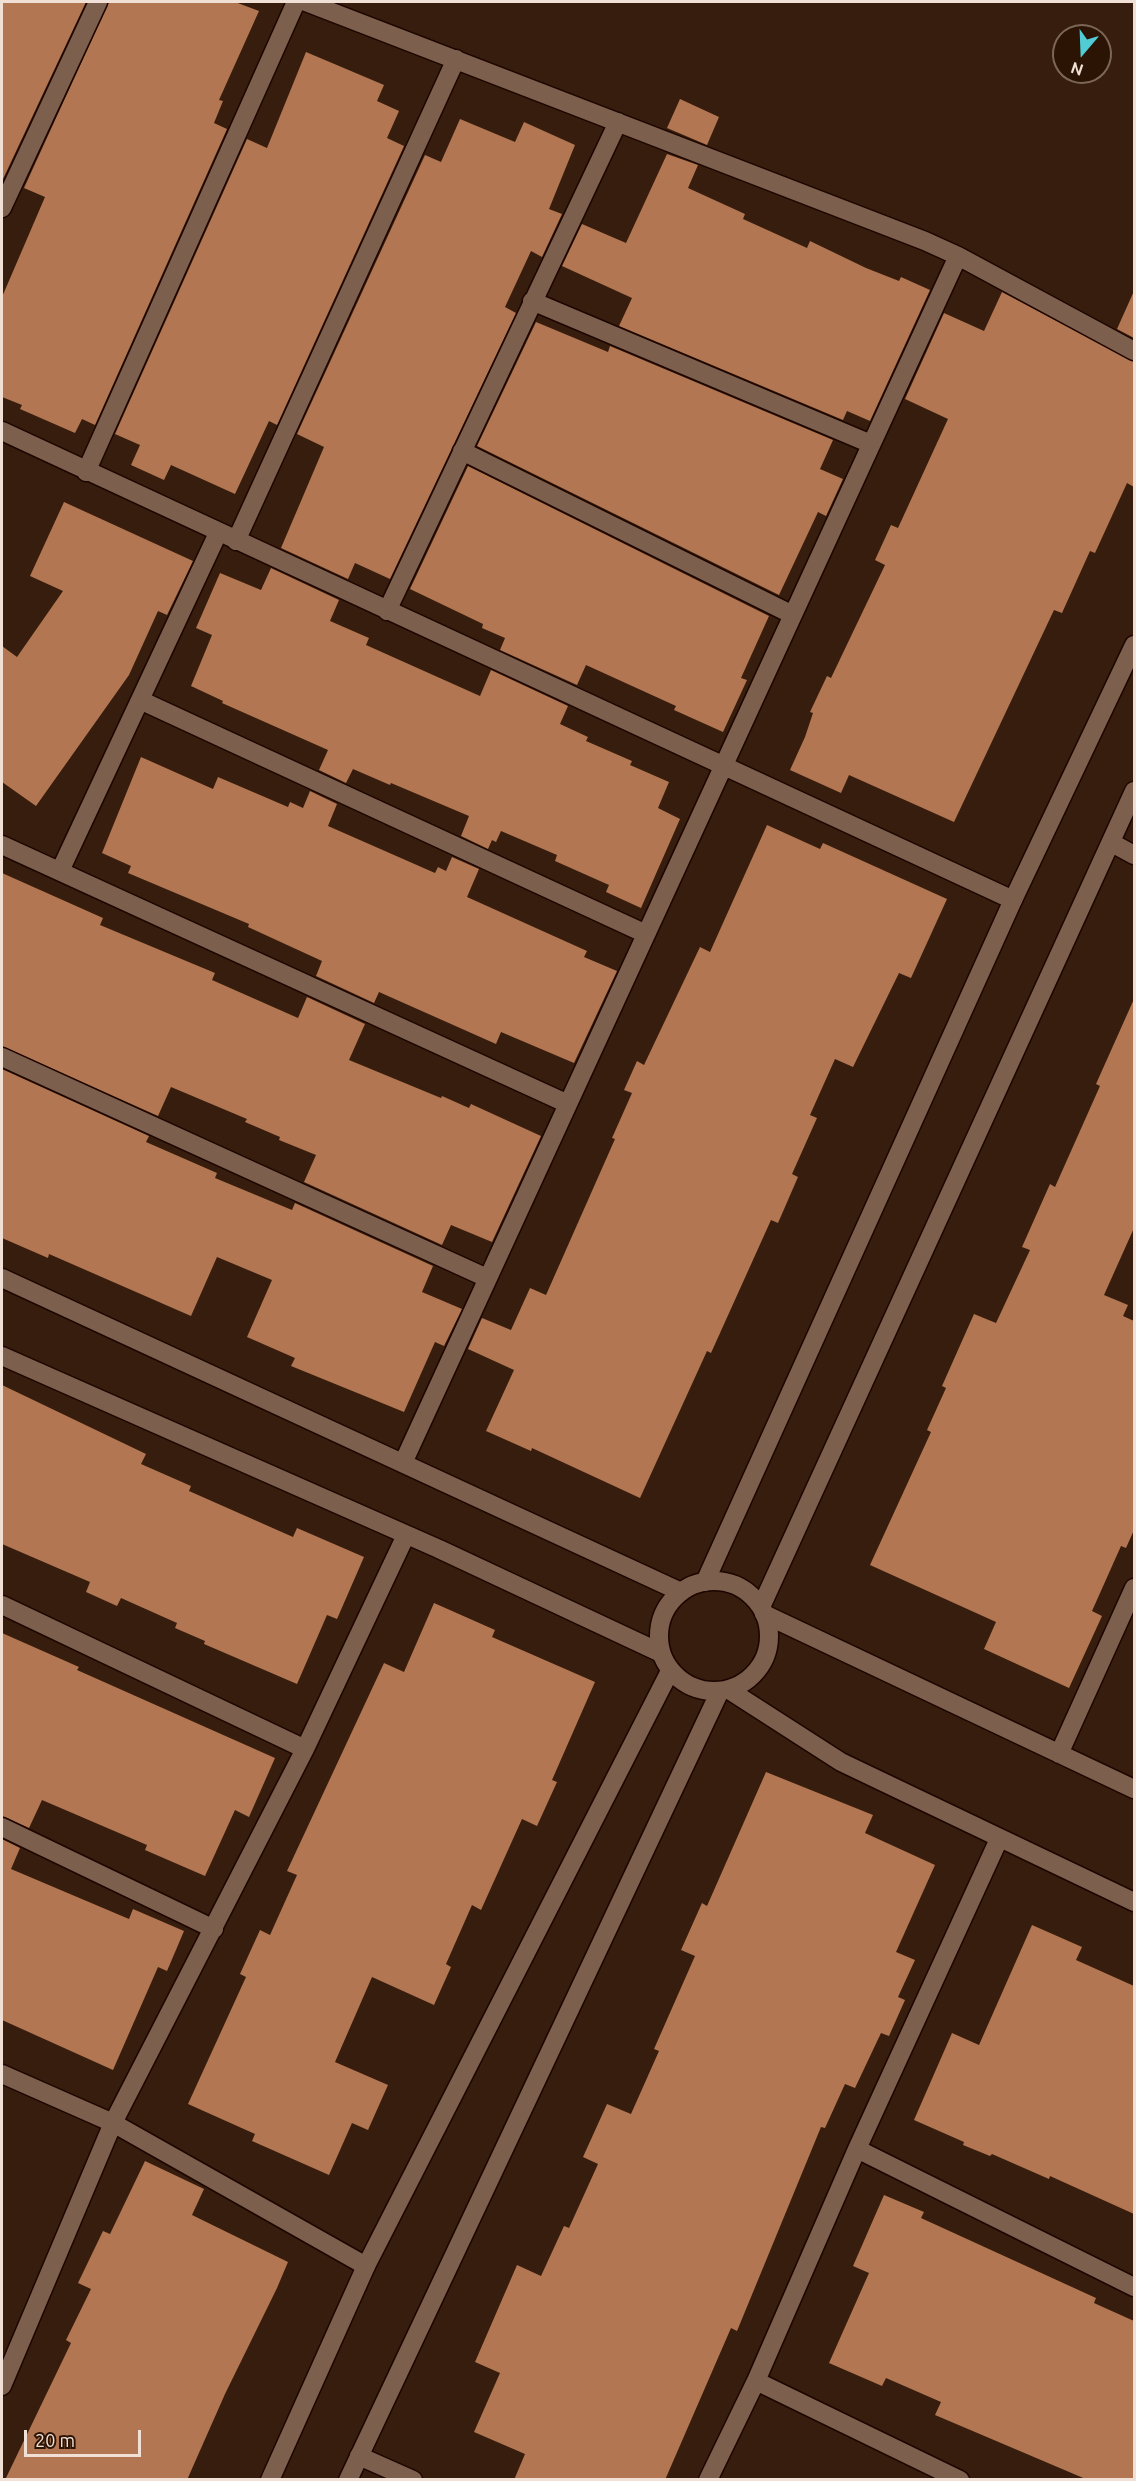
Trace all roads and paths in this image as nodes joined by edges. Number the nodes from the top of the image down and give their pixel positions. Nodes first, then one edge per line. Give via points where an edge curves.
1 (98, 2) edge
2 (296, 2) edge
3 (306, 2) edge
4 (456, 59) junction
5 (618, 122) junction
6 (2, 208) edge
7 (958, 256) junction
8 (532, 301) junction
9 (1134, 351) edge
10 (2, 431) edge
11 (871, 444) junction
12 (462, 451) junction
13 (86, 471) junction
14 (218, 533) junction
15 (236, 541) junction
16 (387, 611) junction
17 (793, 615) junction
18 (1134, 645) edge
19 (140, 700) junction
20 (723, 766) junction
21 (1134, 791) edge
22 (1112, 843) junction
23 (2, 845) edge
24 (1134, 855) edge
25 (60, 871) junction
26 (1013, 900) junction
27 (646, 934) junction
28 (2, 1057) edge
29 (568, 1104) junction
30 (2, 1278) edge
31 (487, 1278) junction
32 (2, 1356) edge
33 (403, 1463) junction
34 (406, 1535) junction
35 (705, 1582) junction
36 (1134, 1588) edge
37 (681, 1592) junction
38 (2, 1605) edge
39 (763, 1611) junction
40 (661, 1653) junction
41 (670, 1671) junction
42 (724, 1691) junction
43 (305, 1749) junction
44 (1059, 1754) junction
45 (1134, 1789) edge
46 (2, 1827) edge
47 (999, 1839) junction
48 (1134, 1902) edge
49 (214, 1929) junction
50 (2, 2074) edge
51 (114, 2123) junction
52 (857, 2149) junction
53 (366, 2266) junction
54 (1134, 2287) edge
55 (756, 2381) junction
56 (2, 2385) edge
57 (359, 2456) junction
58 (270, 2480) edge
59 (348, 2480) edge
60 (413, 2480) edge
61 (708, 2480) edge
62 (960, 2480) edge

1 - 6 street
2 - 13 street
3 - 4 street
4 - 5 street
4 - 15 street
5 - 7 street
5 - 8 street
7 - 9 street
7 - 11 street
8 - 11 street
8 - 12 street
10 - 13 street
11 - 17 street
12 - 16 street
12 - 17 street
13 - 14 street
14 - 15 street
14 - 19 street
15 - 16 street
16 - 20 street
17 - 20 street
18 - 26 street
19 - 25 street
19 - 27 street
20 - 26 street
20 - 27 street
21 - 22 street
22 - 24 street
22 - 39 street
23 - 25 street
25 - 29 street
26 - 35 street
27 - 29 street
28 - 31 street
29 - 31 street
30 - 33 street
31 - 33 street
32 - 34 street
33 - 37 street
34 - 40 street
34 - 43 street
35 - 37 street
35 - 39 street via 737,1586
36 - 44 street
37 - 40 street via 661,1619
38 - 43 street
39 - 42 street via 769,1629 764,1660 744,1683
39 - 44 street
40 - 41 street
41 - 42 street via 701,1690
41 - 53 street
42 - 47 street via 841,1762
42 - 57 street
43 - 49 street
44 - 45 street
46 - 49 street
47 - 48 street
47 - 52 street
49 - 51 street
50 - 51 street
51 - 53 street
51 - 56 street
52 - 54 street
52 - 55 street
53 - 58 street
55 - 61 street
55 - 62 street
57 - 59 street
57 - 60 street

